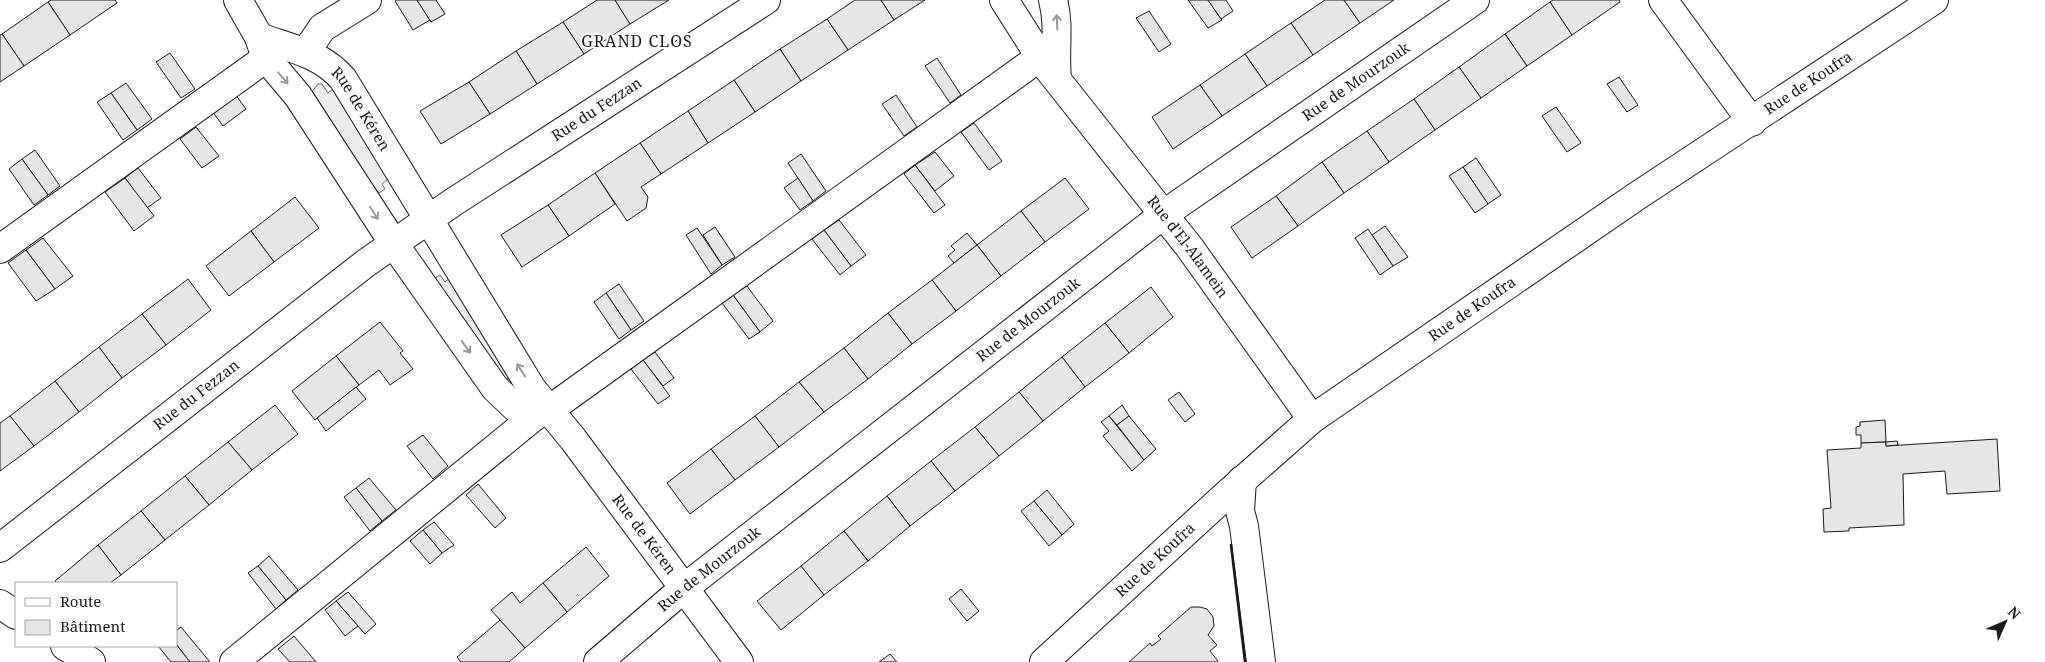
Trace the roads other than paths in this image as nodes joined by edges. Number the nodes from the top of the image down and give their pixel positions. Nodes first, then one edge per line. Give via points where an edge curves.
1 (238, 0) edge
2 (367, 0) edge
3 (766, 0) edge
4 (1004, 0) edge
5 (1053, 0) edge
6 (1475, 0) edge
7 (1663, 0) edge
8 (1934, 0) edge
9 (262, 47) junction
10 (306, 52) junction
11 (1040, 56) junction
12 (1057, 78) junction
13 (1752, 122) junction
14 (1164, 214) junction
15 (428, 220) junction
16 (394, 244) junction
17 (0, 249) edge
18 (543, 412) junction
19 (1312, 420) junction
20 (1242, 480) junction
21 (0, 548) edge
22 (683, 589) junction
23 (0, 604) edge
24 (15, 614) edge
25 (67, 647) edge
26 (91, 662) edge
27 (234, 662) edge
28 (598, 662) edge
29 (739, 662) edge
30 (1044, 662) edge
31 (1261, 662) edge

1 - 9 street
2 - 10 street via 322,28
3 - 15 street, Rue du Fezzan
4 - 11 street, Rue d'El-Alamein
12 -> 5 street via 1058,18
6 - 14 street, Rue de Mourzouk
7 - 13 street
8 - 13 street, Rue de Koufra
9 - 10 street, Rue de Kéren
9 -> 16 street via 298,96
9 - 17 street
10 - 15 street, Rue de Kéren via 326,63 343,79
11 - 12 street, Rue d'El-Alamein
11 - 18 street
12 - 14 street, Rue d'El-Alamein
13 - 19 street, Rue de Koufra via 1637,196
14 - 19 street, Rue d'El-Alamein
14 - 22 street, Rue de Mourzouk
15 - 16 street
18 -> 15 street, Rue de Kéren
16 -> 18 street via 495,388 516,408
16 - 21 street, Rue du Fezzan
18 - 22 street, Rue de Kéren
18 - 27 street
19 - 20 street, Rue de Koufra
20 - 30 street, Rue de Koufra
20 - 31 street via 1240,511
22 - 28 street, Rue de Mourzouk
22 - 29 street, Rue de Kéren
23 - 24 street
25 - 26 street

